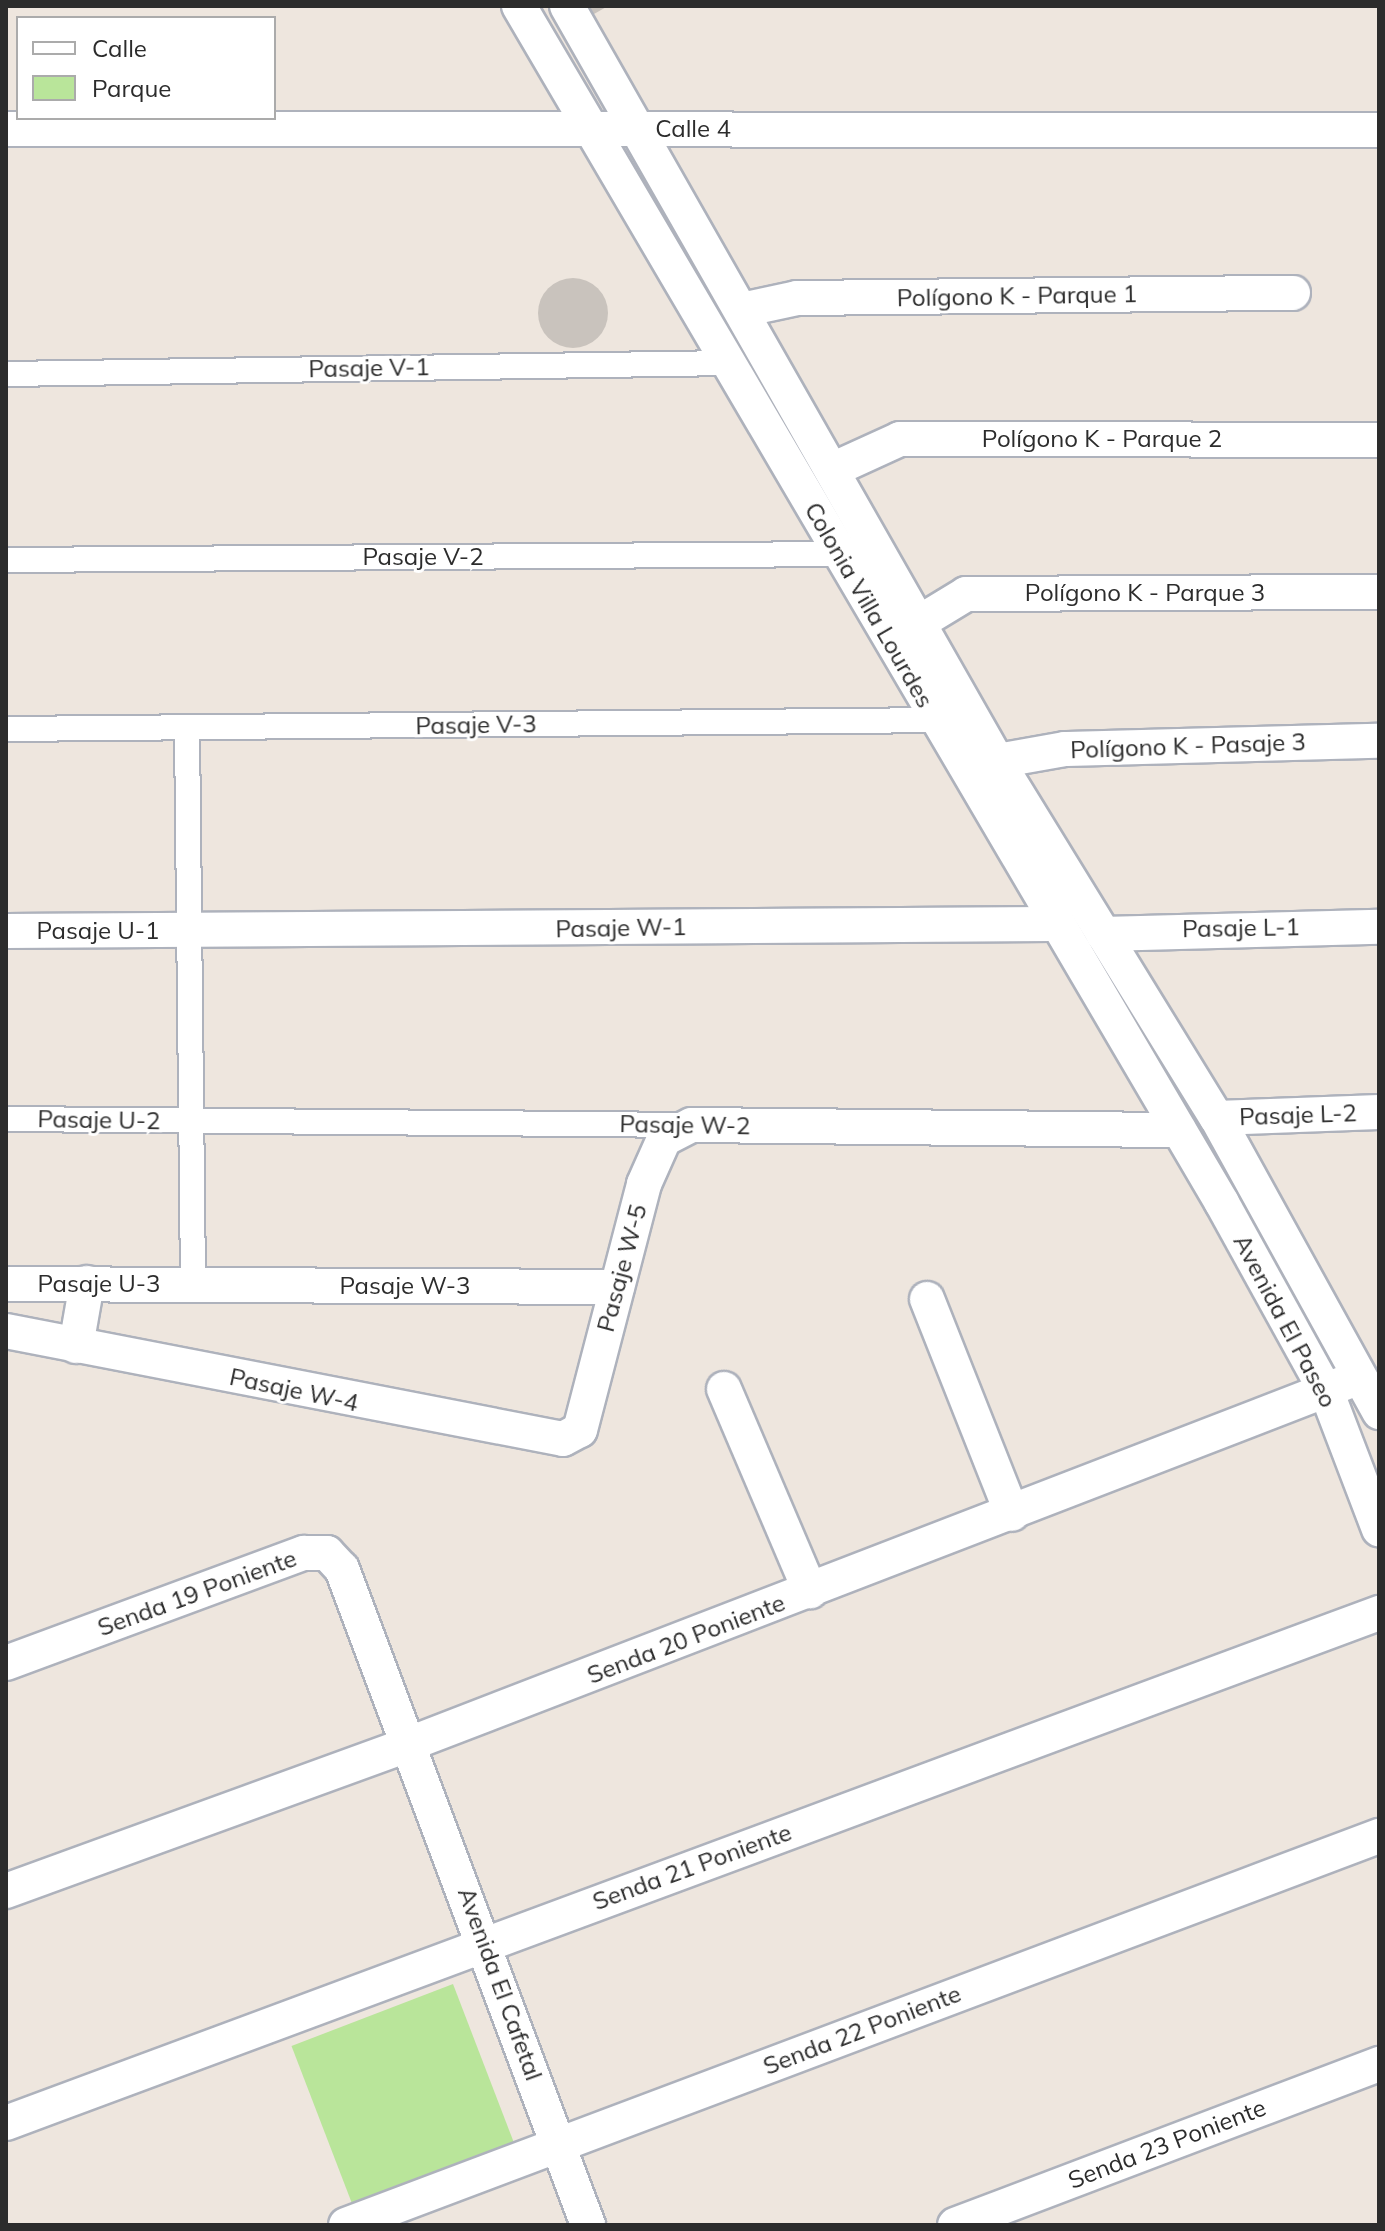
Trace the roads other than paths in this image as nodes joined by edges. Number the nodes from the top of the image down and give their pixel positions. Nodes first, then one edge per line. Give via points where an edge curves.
1 (519, 6) edge
2 (567, 6) edge
3 (6, 129) edge
4 (594, 129) junction
5 (641, 129) junction
6 (1379, 130) edge
7 (1293, 293) dead end
8 (741, 310) junction
9 (728, 363) junction
10 (8, 374) edge
11 (1379, 440) edge
12 (832, 470) junction
13 (838, 554) junction
14 (7, 560) edge
15 (1379, 592) edge
16 (920, 622) junction
17 (937, 720) junction
18 (187, 728) junction
19 (10, 729) edge
20 (1379, 741) edge
21 (997, 761) junction
22 (1052, 924) junction
23 (1379, 927) edge
24 (6, 931) edge
25 (190, 932) junction
26 (1103, 934) junction
27 (1379, 1112) edge
28 (1217, 1118) junction
29 (6, 1119) edge
30 (191, 1121) junction
31 (692, 1125) junction
32 (1179, 1130) junction
33 (1264, 1202) joint
34 (1222, 1203) joint
35 (87, 1283) junction
36 (6, 1284) edge
37 (193, 1285) junction
38 (617, 1287) junction
39 (927, 1299) dead end
40 (6, 1331) edge
41 (76, 1346) junction
42 (1362, 1374) junction
43 (724, 1389) dead end
44 (1327, 1393) junction
45 (1379, 1412) edge
46 (580, 1430) joint
47 (1012, 1514) junction
48 (1379, 1529) edge
49 (810, 1591) junction
50 (1379, 1613) edge
51 (6, 1663) edge
52 (409, 1744) junction
53 (1379, 1836) edge
54 (6, 1891) edge
55 (487, 1944) junction
56 (1379, 2064) edge
57 (6, 2123) edge
58 (559, 2144) junction
59 (346, 2225) edge
60 (588, 2225) edge
61 (955, 2225) edge

1 - 4 street, Colonia Villa Lourdes
2 - 5 street, Colonia Villa Lourdes
3 - 4 street, Calle 4
4 - 5 street, Calle 4
4 - 9 street, Colonia Villa Lourdes
5 - 6 street, Calle 4
5 - 8 street, Colonia Villa Lourdes
7 - 8 street, Polígono K - Parque 1 via 797,298
8 - 12 street, Colonia Villa Lourdes
9 - 10 street, Pasaje V-1
9 - 13 street, Colonia Villa Lourdes
11 - 12 street, Polígono K - Parque 2 via 900,439
12 - 16 street, Colonia Villa Lourdes
13 - 14 street, Pasaje V-2
13 - 17 street, Colonia Villa Lourdes
15 - 16 street, Polígono K - Parque 3 via 966,594
16 - 21 street, Colonia Villa Lourdes
17 - 18 street, Pasaje V-3
17 - 22 street, Colonia Villa Lourdes
18 - 19 street, Pasaje V-3
18 - 25 street
20 - 21 street, Polígono K - Pasaje 3 via 1065,749
21 - 26 street, Colonia Villa Lourdes
22 - 25 street, Pasaje W-1
22 - 32 street, Colonia Villa Lourdes
23 - 26 street, Pasaje L-1
24 - 25 street, Pasaje U-1
25 - 30 street
26 - 28 street, Colonia Villa Lourdes
27 - 28 street, Pasaje L-2
28 - 33 street, Colonia Villa Lourdes
29 - 30 street, Pasaje U-2
30 - 31 street, Pasaje W-2
30 - 37 street
31 - 32 street, Pasaje W-2
31 - 38 street, Pasaje W-5 via 664,1139 644,1184
32 - 34 street, Colonia Villa Lourdes
33 - 42 street, Avenida El Paseo
34 - 44 street, Avenida El Paseo
35 - 36 street, Pasaje U-3
35 - 37 street, Pasaje U-3
35 - 41 street
37 - 38 street, Pasaje W-3
38 - 46 street, Pasaje W-5
39 - 47 street
40 - 41 street, Pasaje W-4
41 - 46 street, Pasaje W-4 via 537,1439
42 - 44 street, Senda 20 Poniente
42 - 45 street, Avenida El Paseo
43 - 49 street
44 - 47 street, Senda 20 Poniente
44 - 48 street, Avenida El Paseo
47 - 49 street, Senda 20 Poniente
49 - 52 street, Senda 20 Poniente
50 - 55 street, Senda 21 Poniente
51 - 52 street, Senda 19 Poniente via 304,1553 327,1553 342,1569
52 - 54 street, Senda 20 Poniente
52 - 55 street, Avenida El Cafetal
53 - 58 street, Senda 22 Poniente
55 - 57 street, Senda 21 Poniente
55 - 58 street, Avenida El Cafetal
56 - 61 street, Senda 23 Poniente
58 - 59 street, Senda 22 Poniente
58 - 60 street, Avenida El Cafetal

